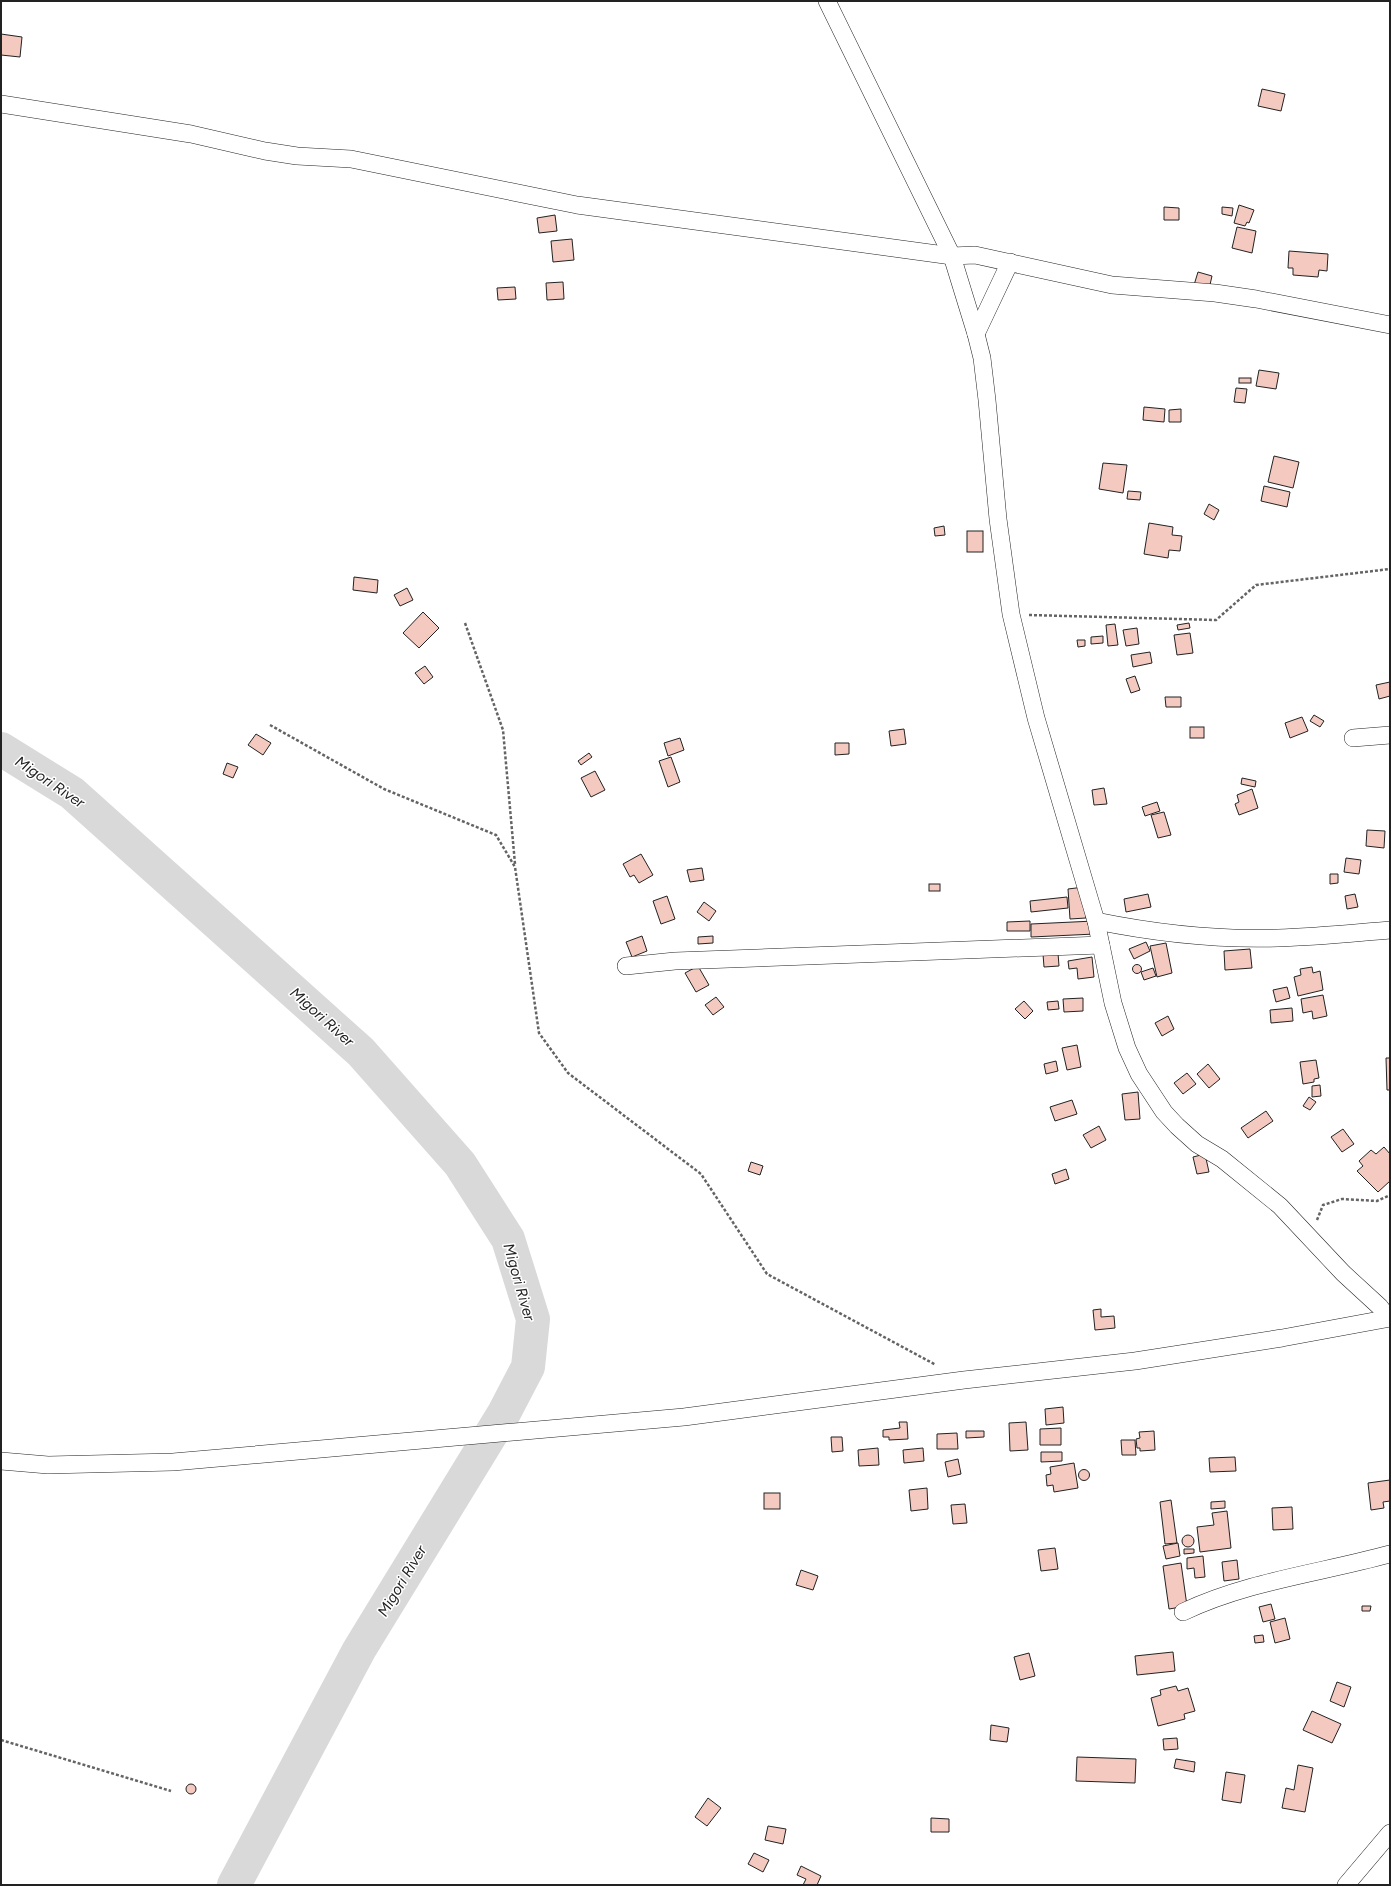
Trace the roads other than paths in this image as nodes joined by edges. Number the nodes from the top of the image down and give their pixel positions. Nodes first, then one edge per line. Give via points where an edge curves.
1 (827, 1) edge
2 (1, 104) edge
3 (952, 256) junction
4 (1010, 262) junction
5 (1390, 325) edge
6 (976, 334) junction
7 (1390, 735) edge
8 (1353, 738) dead end
9 (1096, 921) junction
10 (1390, 930) edge
11 (1101, 945) junction
12 (626, 966) dead end
13 (1389, 1318) edge
14 (1, 1461) edge
15 (1390, 1554) edge
16 (1183, 1612) dead end
17 (1390, 1833) edge
18 (1346, 1885) edge

1 - 3 street
2 - 3 street via 191,134 297,156 351,159 577,205
3 - 4 street via 975,255
3 - 6 street
4 - 5 street via 1045,272 1112,285 1215,293
4 - 6 street
6 - 9 street via 986,386 1010,614 1036,718
7 - 8 street
9 - 10 street via 1192,935 1238,938 1278,938
9 - 11 street
11 - 12 street via 675,961
11 - 13 street via 1113,1003 1127,1048 1139,1074 1164,1112 1197,1144 1222,1159 1280,1206
13 - 14 street via 1135,1361 964,1380 684,1418 173,1462 48,1465
15 - 16 street via 1254,1586
17 - 18 street

